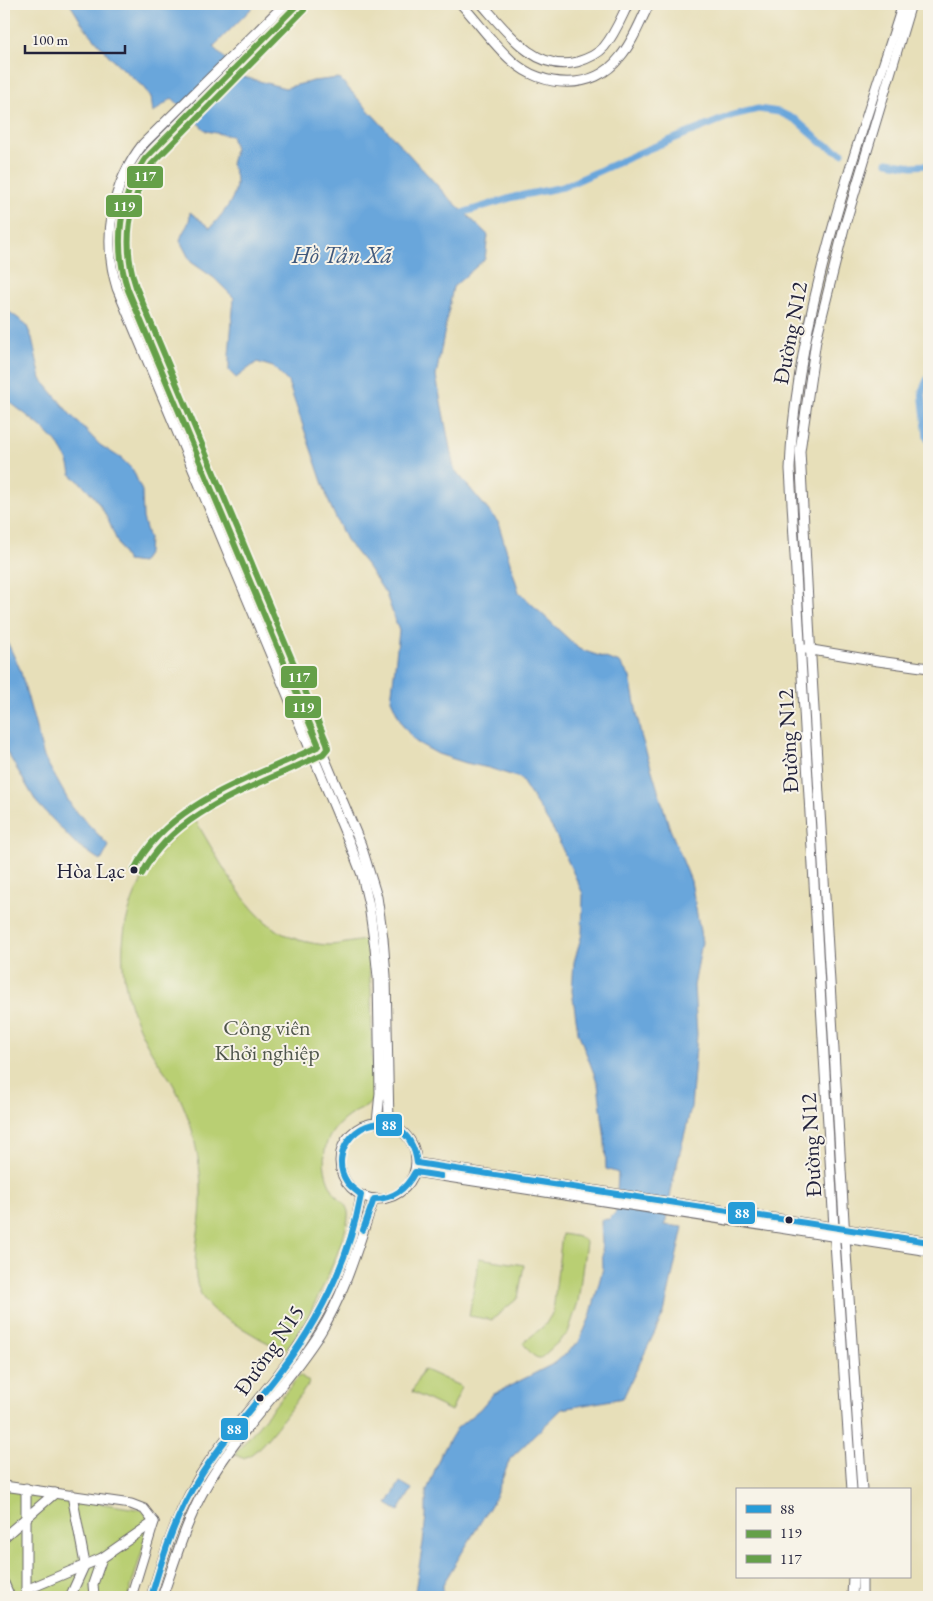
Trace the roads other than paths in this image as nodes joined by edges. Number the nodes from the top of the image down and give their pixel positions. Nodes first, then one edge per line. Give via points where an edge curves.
1 (285, 4) edge
2 (298, 4) edge
3 (461, 4) edge
4 (482, 4) edge
5 (628, 4) edge
6 (649, 4) edge
7 (903, 4) edge
8 (912, 4) edge
9 (125, 171) junction
10 (134, 175) junction
11 (806, 649) junction
12 (929, 668) edge
13 (315, 748) junction
14 (341, 809) junction
15 (377, 1123) junction
16 (389, 1124) junction
17 (416, 1168) junction
18 (361, 1195) junction
19 (612, 1198) junction
20 (374, 1199) junction
21 (840, 1233) junction
22 (929, 1242) edge
23 (929, 1251) edge
24 (4, 1486) edge
25 (26, 1488) junction
26 (852, 1488) edge
27 (862, 1488) edge
28 (55, 1493) junction
29 (72, 1495) junction
30 (26, 1517) junction
31 (154, 1522) junction
32 (4, 1537) edge
33 (102, 1558) junction
34 (84, 1566) junction
35 (853, 1578) edge
36 (862, 1578) edge
37 (4, 1583) edge
38 (26, 1593) edge
39 (10, 1597) edge
40 (70, 1597) edge
41 (94, 1597) edge
42 (131, 1597) edge
43 (151, 1597) edge
44 (162, 1597) edge
45 (852, 1597) edge
46 (862, 1597) edge

1 - 9 street via 143,144
2 - 10 street via 148,153
3 - 6 street via 523,70 544,80 572,83 596,77 616,63
4 - 5 street via 522,46 539,58 558,64 579,61 599,52 612,36
7 - 11 street, Đường N12 via 845,186 820,277 795,404 790,469
8 - 11 street, Đường N12 via 844,228 816,340 800,452
9 - 10 street
9 - 13 street via 110,230 111,266 117,288
10 - 13 street via 124,206 119,246 128,290
11 - 12 street
11 - 21 street, Đường N12
13 - 14 street
14 - 15 street via 362,876 375,948 380,1093
14 - 16 street via 361,845 377,897 386,985
15 - 16 street
15 - 18 street via 365,1125 354,1132 345,1142 341,1154 340,1168 345,1180
16 - 17 street via 409,1138 414,1148
17 - 19 street
17 - 20 street via 410,1183 401,1192
18 - 20 street
18 - 43 street, Đường N15 via 342,1263 315,1321 288,1361 209,1461 189,1494 166,1547
19 - 21 street via 675,1212
19 - 21 street via 677,1202
20 - 44 street, Đường N15 via 335,1306 296,1370 233,1446 205,1488
21 - 22 street
21 - 23 street
21 - 26 street, Đường N12
21 - 27 street, Đường N12
24 - 25 street
25 - 28 street
25 - 30 street
28 - 29 street
28 - 30 street
29 - 31 street via 139,1506
29 - 34 street
30 - 32 street
30 - 38 street
31 - 33 street
31 - 42 street
33 - 34 street
33 - 41 street via 93,1584
34 - 38 street
34 - 40 street
35 - 45 street
36 - 46 street
37 - 39 street

